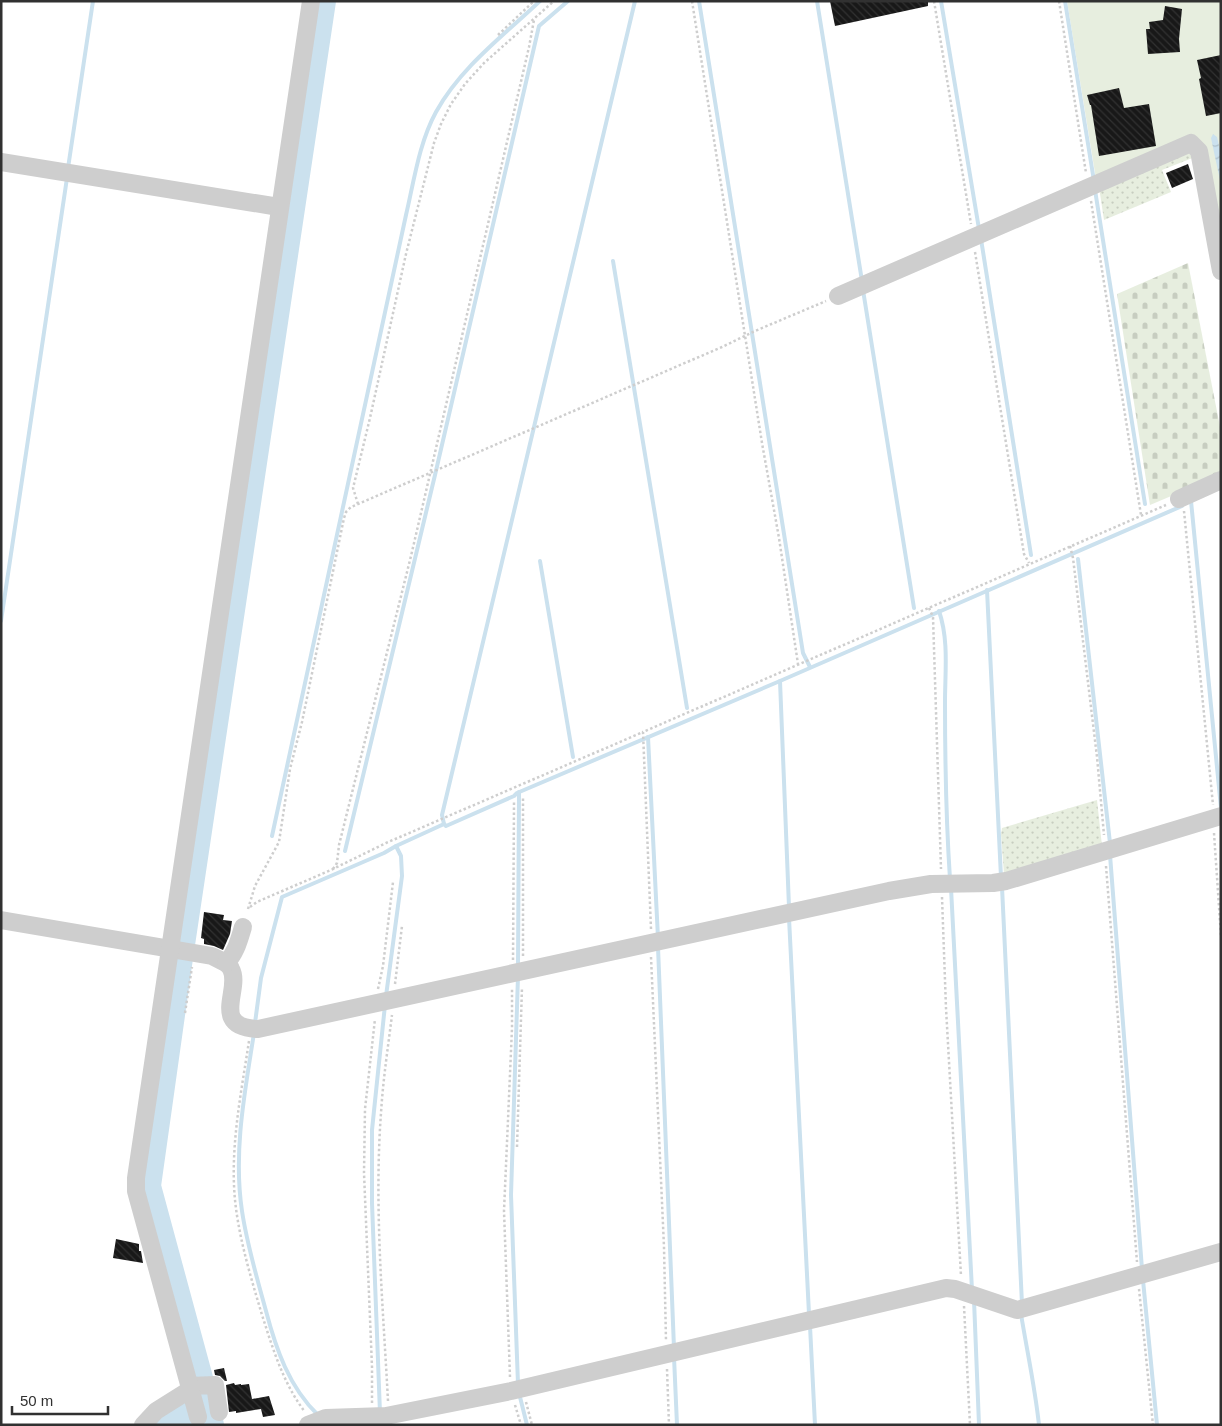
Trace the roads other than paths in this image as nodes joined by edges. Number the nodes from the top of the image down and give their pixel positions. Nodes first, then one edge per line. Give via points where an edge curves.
1 (311, 1) edge
2 (1, 162) edge
3 (279, 207) junction
4 (1221, 271) edge
5 (838, 296) road end
6 (1221, 480) edge
7 (1181, 504) road end
8 (1217, 817) edge
9 (1, 920) edge
10 (243, 928) road end
11 (183, 951) junction
12 (226, 963) junction
13 (1221, 1252) edge
14 (197, 1387) junction
15 (218, 1412) dead end
16 (198, 1416) dead end
17 (316, 1422) edge
18 (143, 1425) edge

1 - 3 street
2 - 3 street
3 - 11 street
4 - 5 street via 1199,150 1191,143
6 - 7 street
8 - 12 street via 1002,882 947,883 889,891 252,1029 240,1025 230,1013 233,975
9 - 11 street
10 - 12 street via 232,957
11 - 12 street via 212,956
11 - 14 street via 136,1191
13 - 17 street via 1022,1309 955,1288 938,1289 517,1390 380,1416
14 - 15 street via 214,1385
14 - 16 street
14 - 18 street via 156,1411

